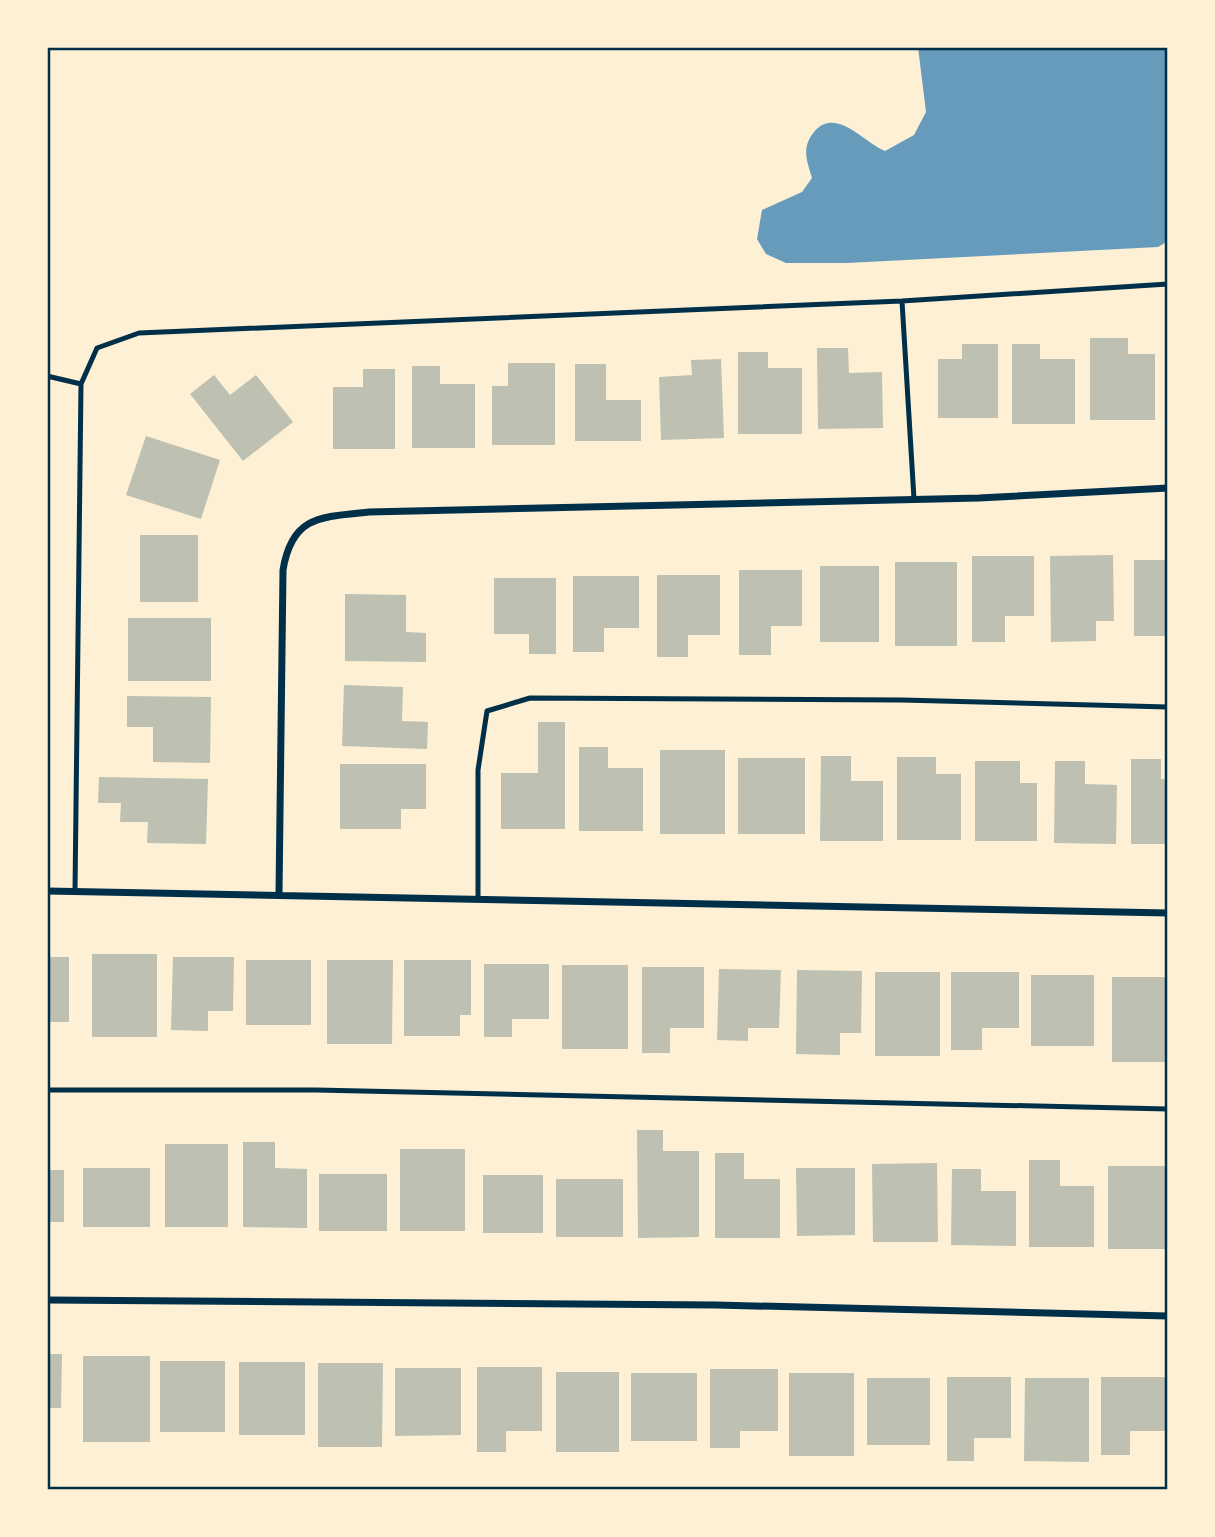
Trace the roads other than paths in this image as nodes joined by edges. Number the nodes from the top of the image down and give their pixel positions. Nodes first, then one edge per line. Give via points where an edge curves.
1 (1168, 284) edge
2 (902, 301) junction
3 (47, 376) edge
4 (81, 384) junction
5 (1168, 488) edge
6 (914, 499) junction
7 (1168, 707) edge
8 (47, 891) edge
9 (75, 891) junction
10 (279, 894) junction
11 (478, 898) junction
12 (1168, 913) edge
13 (47, 1090) edge
14 (1168, 1109) edge
15 (47, 1300) edge
16 (1168, 1316) edge

1 - 2 lane
2 - 4 lane via 139,333 97,348
2 - 6 lane
3 - 4 lane
4 - 9 lane
5 - 6 street
6 - 10 street via 369,512 331,516 301,526 287,545 283,570
7 - 11 lane via 530,698 487,711 478,770
8 - 9 street
9 - 10 street
10 - 11 street
11 - 12 street
13 - 14 lane via 316,1090
15 - 16 street via 716,1305

